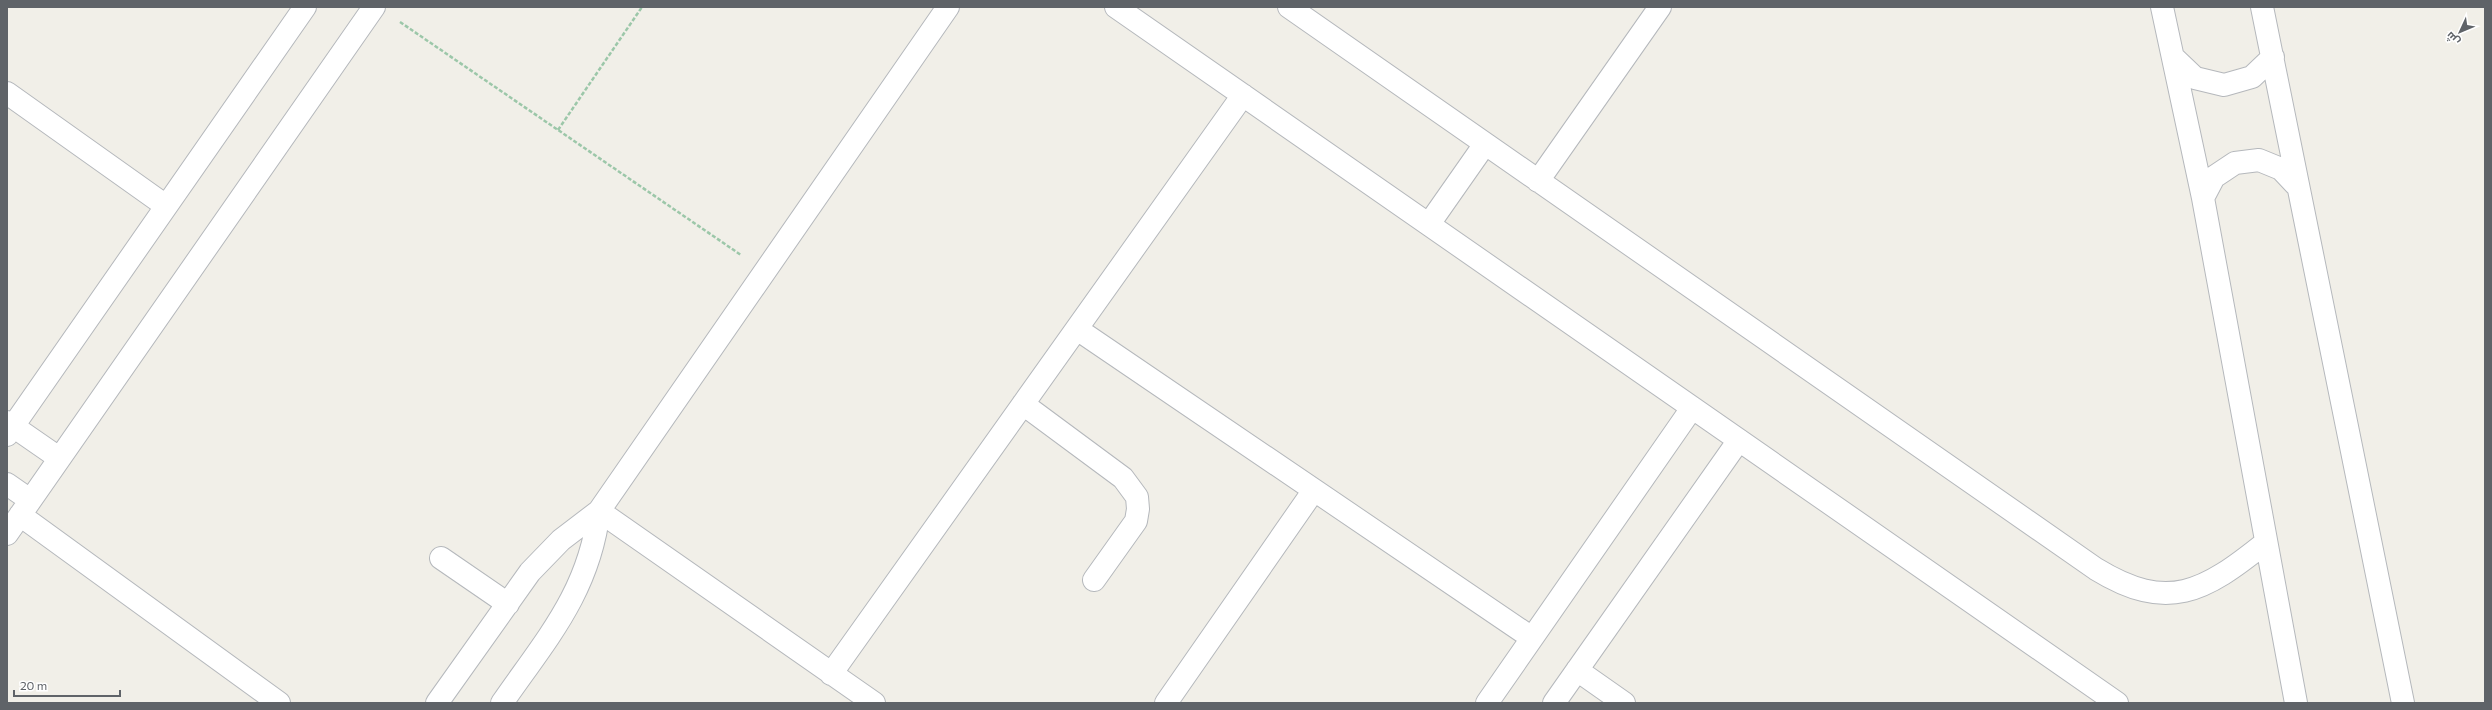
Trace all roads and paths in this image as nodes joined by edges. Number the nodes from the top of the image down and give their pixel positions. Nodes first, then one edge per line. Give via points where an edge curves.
1 (305, 7) edge
2 (374, 7) edge
3 (642, 7) edge
4 (948, 7) edge
5 (1116, 7) edge
6 (1289, 7) edge
7 (1660, 7) edge
8 (2162, 7) edge
9 (2262, 7) edge
10 (398, 20) dead end
11 (2273, 57) junction
12 (2174, 58) junction
13 (7, 93) edge
14 (1243, 95) junction
15 (558, 130) junction
16 (1485, 144) junction
17 (1538, 181) junction
18 (2298, 187) junction
19 (2203, 198) junction
20 (166, 206) junction
21 (1429, 224) junction
22 (765, 272) junction
23 (1077, 329) junction
24 (1023, 404) junction
25 (1692, 408) junction
26 (9, 428) edge
27 (1739, 440) junction
28 (60, 458) junction
29 (7, 484) edge
30 (1314, 490) junction
31 (25, 507) junction
32 (599, 511) junction
33 (7, 534) edge
34 (2265, 543) junction
35 (441, 558) dead end
36 (1094, 580) dead end
37 (508, 604) junction
38 (1532, 638) junction
39 (1577, 670) junction
40 (831, 674) junction
41 (279, 703) edge
42 (438, 703) edge
43 (502, 703) edge
44 (874, 703) edge
45 (1166, 703) edge
46 (1487, 703) edge
47 (1554, 703) edge
48 (1624, 703) edge
49 (2117, 703) edge
50 (2296, 703) edge
51 (2403, 703) edge

1 - 20 street
2 - 28 street
3 - 15 path
4 - 22 street
5 - 14 street
6 - 16 street
7 - 17 street
8 - 12 street
9 - 11 street
10 - 15 path
11 - 12 street via 2252,77 2224,85 2195,78
11 - 18 street
12 - 19 street
13 - 20 street
14 - 21 street
14 - 23 street
15 - 22 path
16 - 17 street
16 - 21 street
17 - 34 street via 2121,584 2150,592 2180,592 2209,584
18 - 19 street via 2281,169 2259,160 2234,163 2214,177
18 - 51 street
19 - 34 street
20 - 26 street
21 - 25 street
22 - 32 street
23 - 24 street
23 - 30 street
24 - 36 street via 1123,478 1137,497 1136,521
24 - 40 street
25 - 27 street
25 - 38 street
26 - 28 street
27 - 39 street
27 - 49 street
28 - 31 street
29 - 31 street
30 - 38 street
30 - 45 street
31 - 33 street
31 - 41 street
32 - 37 street via 544,556
32 - 40 street
32 - 43 street via 590,560 572,601
34 - 50 street
35 - 37 street
37 - 42 street
38 - 46 street
39 - 47 street
39 - 48 street
40 - 44 street

